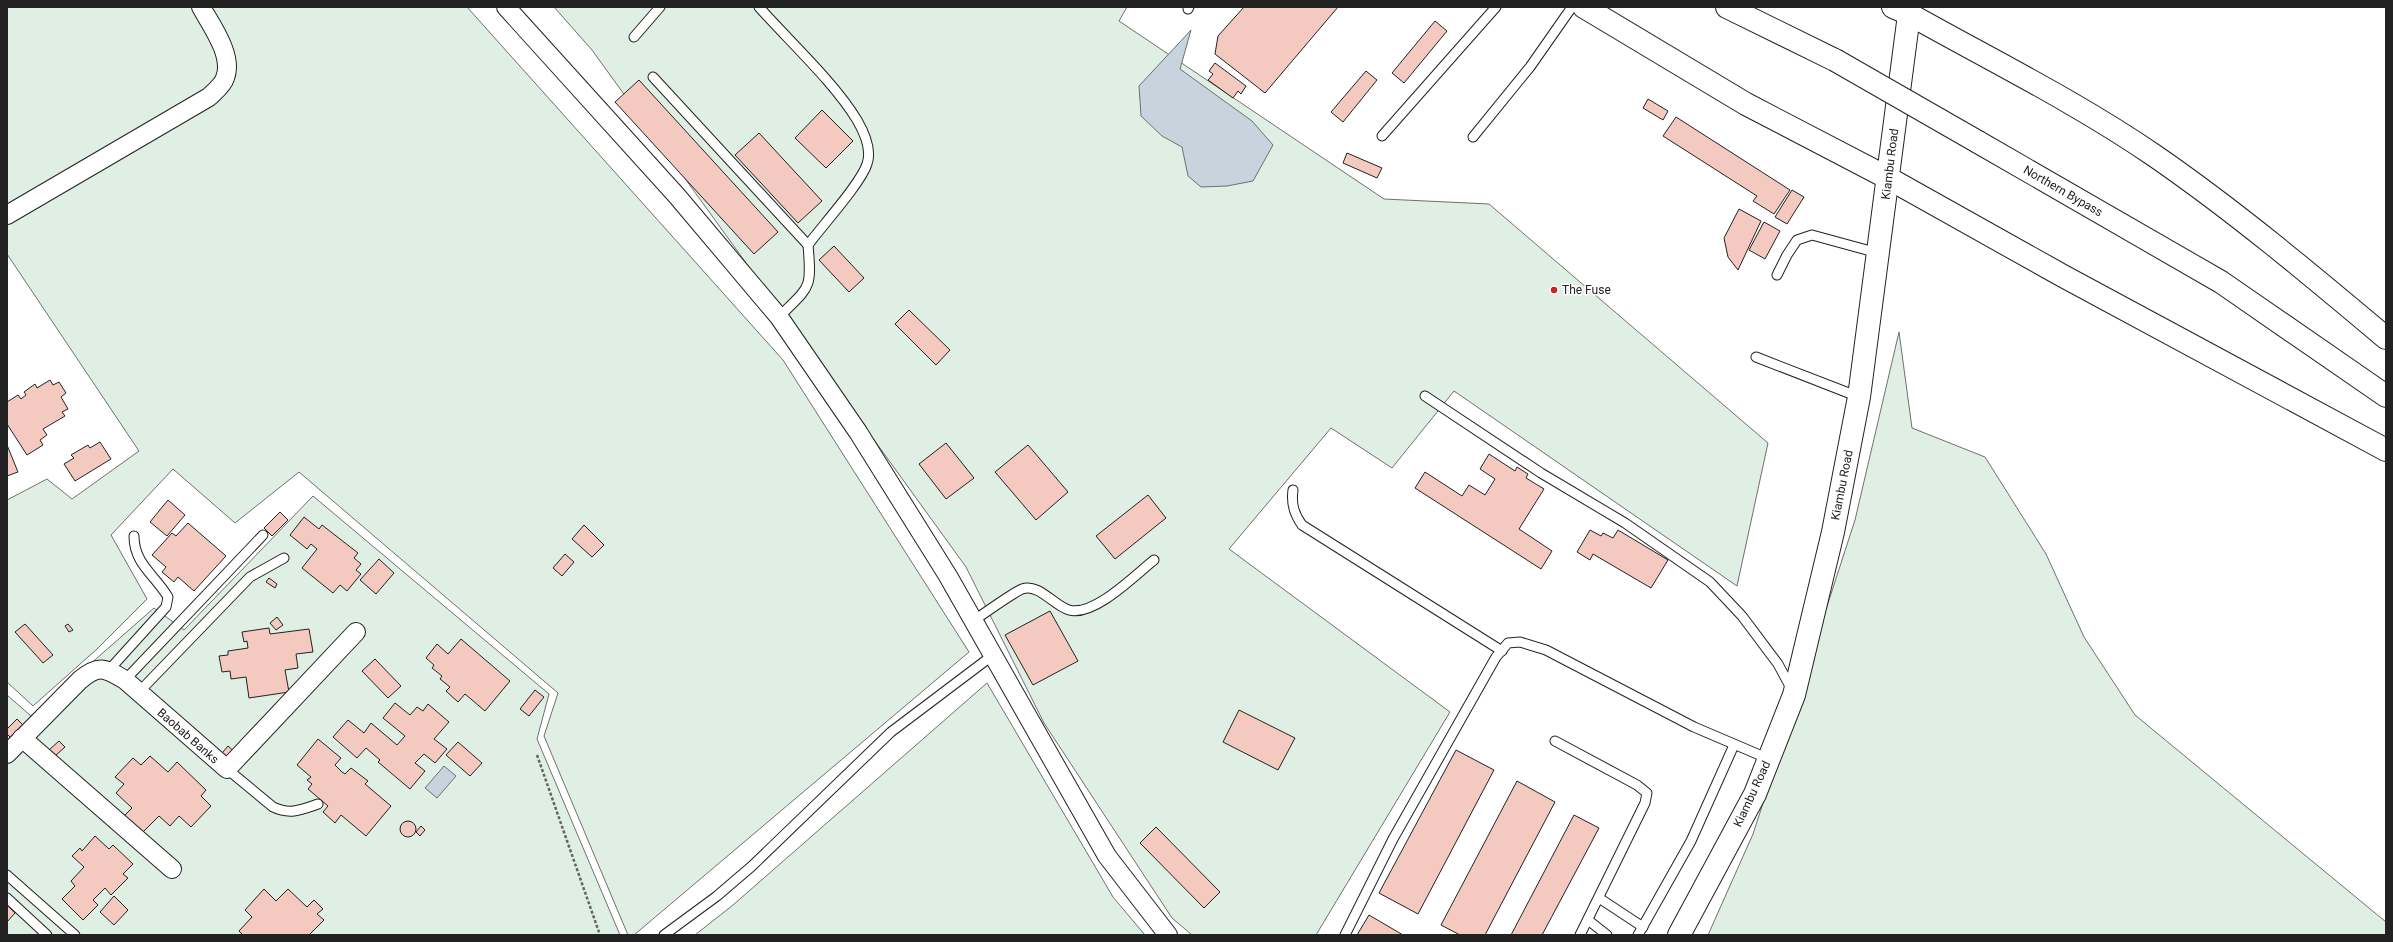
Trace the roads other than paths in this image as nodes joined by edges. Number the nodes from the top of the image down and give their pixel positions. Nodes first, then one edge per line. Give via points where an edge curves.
1 (201, 7) edge
2 (506, 7) edge
3 (660, 7) edge
4 (759, 7) edge
5 (1496, 7) edge
6 (1572, 7) edge
7 (1584, 7) edge
8 (1727, 7) edge
9 (1904, 9) edge
10 (634, 37) dead end
11 (653, 77) dead end
12 (1382, 136) dead end
13 (1473, 137) dead end
14 (1888, 178) junction
15 (7, 215) edge
16 (808, 245) junction
17 (1878, 253) junction
18 (1777, 275) dead end
19 (779, 317) junction
20 (2386, 338) edge
21 (1756, 357) dead end
22 (1425, 396) dead end
23 (2386, 396) edge
24 (1859, 397) junction
25 (2386, 450) edge
26 (1293, 490) dead end
27 (264, 535) dead end
28 (134, 536) dead end
29 (284, 558) dead end
30 (1154, 560) dead end
31 (973, 621) junction
32 (356, 632) dead end
33 (1502, 650) junction
34 (993, 655) junction
35 (108, 670) junction
36 (124, 680) junction
37 (138, 692) junction
38 (1794, 695) junction
39 (22, 738) junction
40 (1555, 741) dead end
41 (1734, 745) junction
42 (7, 754) edge
43 (1769, 758) junction
44 (228, 769) junction
45 (318, 804) dead end
46 (172, 869) dead end
47 (7, 875) edge
48 (7, 898) edge
49 (1599, 898) junction
50 (1588, 920) junction
51 (1643, 927) junction
52 (47, 935) edge
53 (75, 935) edge
54 (664, 935) edge
55 (1168, 935) edge
56 (1346, 935) edge
57 (1580, 935) edge
58 (1607, 935) edge
59 (1638, 935) edge
60 (1679, 935) edge

1 - 15 street via 223,46 226,64 225,78 209,97
2 - 19 street via 677,196
3 - 10 lane
4 - 16 lane via 837,93 858,121 868,147 867,163 857,181
5 - 12 lane
6 - 13 lane via 1530,67
7 - 14 main road via 1746,104
8 - 23 main road, Northern Bypass, bridge via 1835,60 2221,282
9 - 14 main road, Kiambu Road
9 - 20 main road via 2103,123 2155,156 2257,230
11 - 16 lane
14 - 17 main road, Kiambu Road
14 - 25 main road via 2063,276
16 - 19 lane via 809,285
17 - 18 lane via 1812,235 1797,240
17 - 24 main road, Kiambu Road
19 - 31 street via 858,432
21 - 24 lane
22 - 38 lane via 1541,473 1625,523 1710,582 1742,616 1765,646 1778,664
24 - 38 main road, Kiambu Road via 1833,532
26 - 33 lane via 1291,501 1302,525
27 - 36 lane
28 - 35 lane via 134,550 138,558 168,597 166,607
29 - 37 lane via 250,577
30 - 31 lane via 1102,602 1089,607 1069,610 1034,590 1023,589
31 - 34 street
32 - 44 street, Baobab Banks
33 - 41 lane via 1508,643 1520,642 1546,650
33 - 56 lane via 1393,839
34 - 54 lane via 891,732 752,866 717,896
34 - 55 street via 1107,856
35 - 36 street, Baobab Banks
35 - 39 street via 91,670
36 - 37 street, Baobab Banks
37 - 44 street, Baobab Banks
38 - 43 main road, Kiambu Road
39 - 42 street
39 - 46 street
40 - 49 lane via 1637,785 1647,793 1645,803
41 - 43 lane
41 - 51 lane via 1691,841
43 - 60 main road, Kiambu Road via 1755,794
44 - 45 lane via 273,807 282,811 298,812
47 - 53 lane
48 - 52 lane
49 - 50 lane
49 - 51 lane
50 - 57 lane
50 - 58 lane
51 - 59 lane

